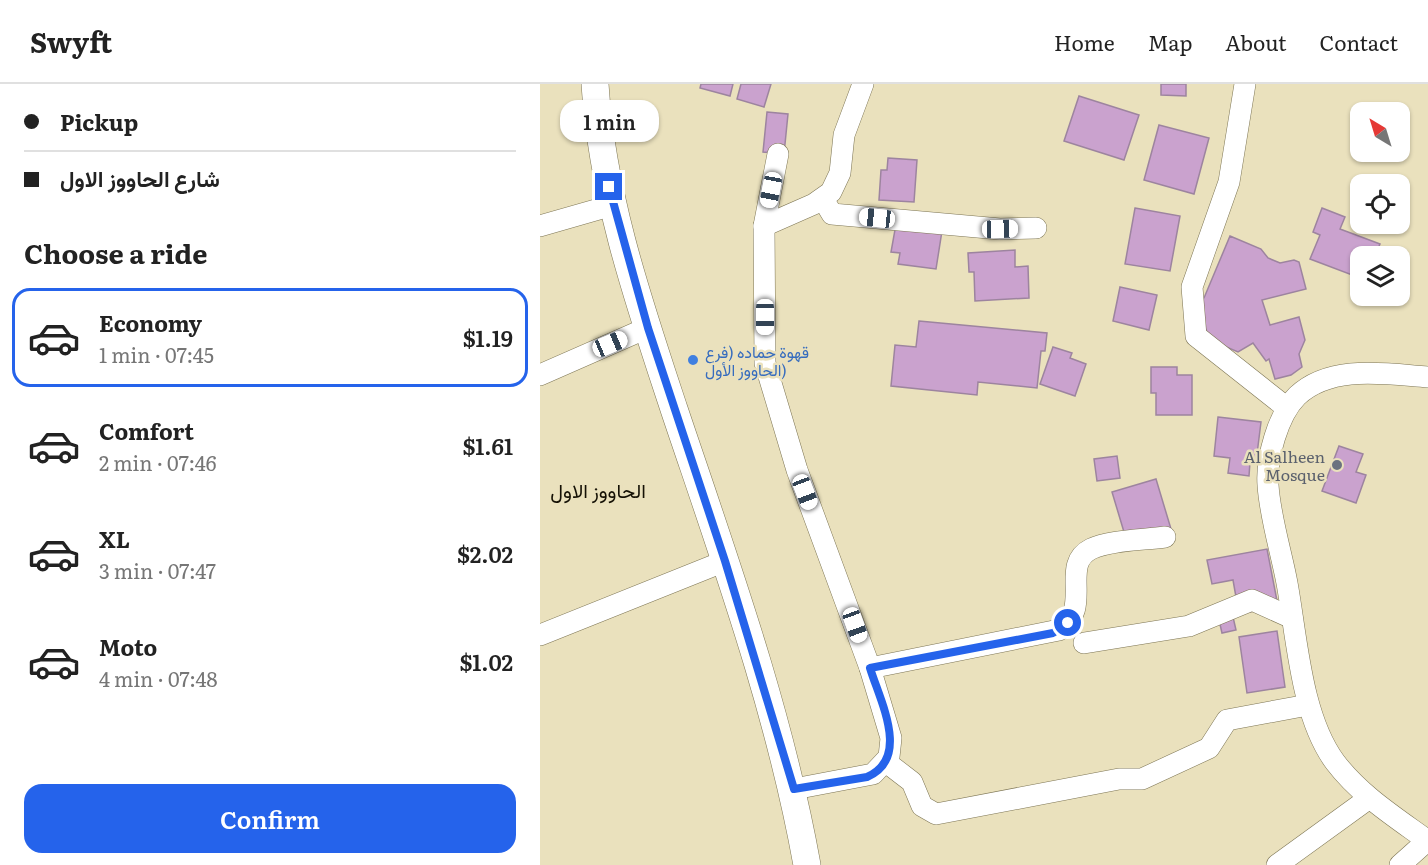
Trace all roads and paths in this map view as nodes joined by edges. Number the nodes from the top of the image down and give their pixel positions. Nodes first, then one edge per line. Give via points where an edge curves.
1 (596, 84) edge
2 (863, 84) edge
3 (1245, 84) edge
4 (778, 154) dead end
5 (823, 199) junction
6 (613, 205) junction
7 (540, 226) edge
8 (764, 226) junction
9 (1036, 228) dead end
10 (648, 328) junction
11 (540, 375) edge
12 (1428, 377) edge
13 (1287, 408) junction
14 (1165, 537) dead end
15 (725, 561) junction
16 (1292, 618) junction
17 (540, 635) edge
18 (1084, 643) dead end
19 (870, 668) junction
20 (1308, 705) junction
21 (886, 762) junction
22 (794, 789) junction
23 (1368, 798) junction
24 (1428, 840) edge
25 (807, 865) edge
26 (1277, 865) edge
27 (1400, 865) edge

1 - 6 main road via 598,132
2 - 5 street via 844,135 840,173
3 - 13 street via 1229,182 1192,287 1196,336
4 - 8 street
5 - 8 street
5 - 9 street via 832,214 1000,229
6 - 7 street
6 - 10 main road
8 - 19 street via 765,363 797,470
10 - 11 street
10 - 15 main road
12 - 13 street via 1330,377 1306,389
13 - 16 street via 1276,433 1268,483
14 - 19 street via 1100,545 1087,551 1076,568 1075,612 1059,630
15 - 17 street
15 - 22 main road
16 - 18 street via 1252,600 1189,626
16 - 20 street
19 - 21 street via 891,738
20 - 21 street via 1227,720 1209,748 1142,779 1119,779 936,814 922,806 912,782
20 - 23 street via 1334,760
21 - 22 street via 867,777
22 - 25 main road
23 - 24 street
23 - 26 street
24 - 27 street

